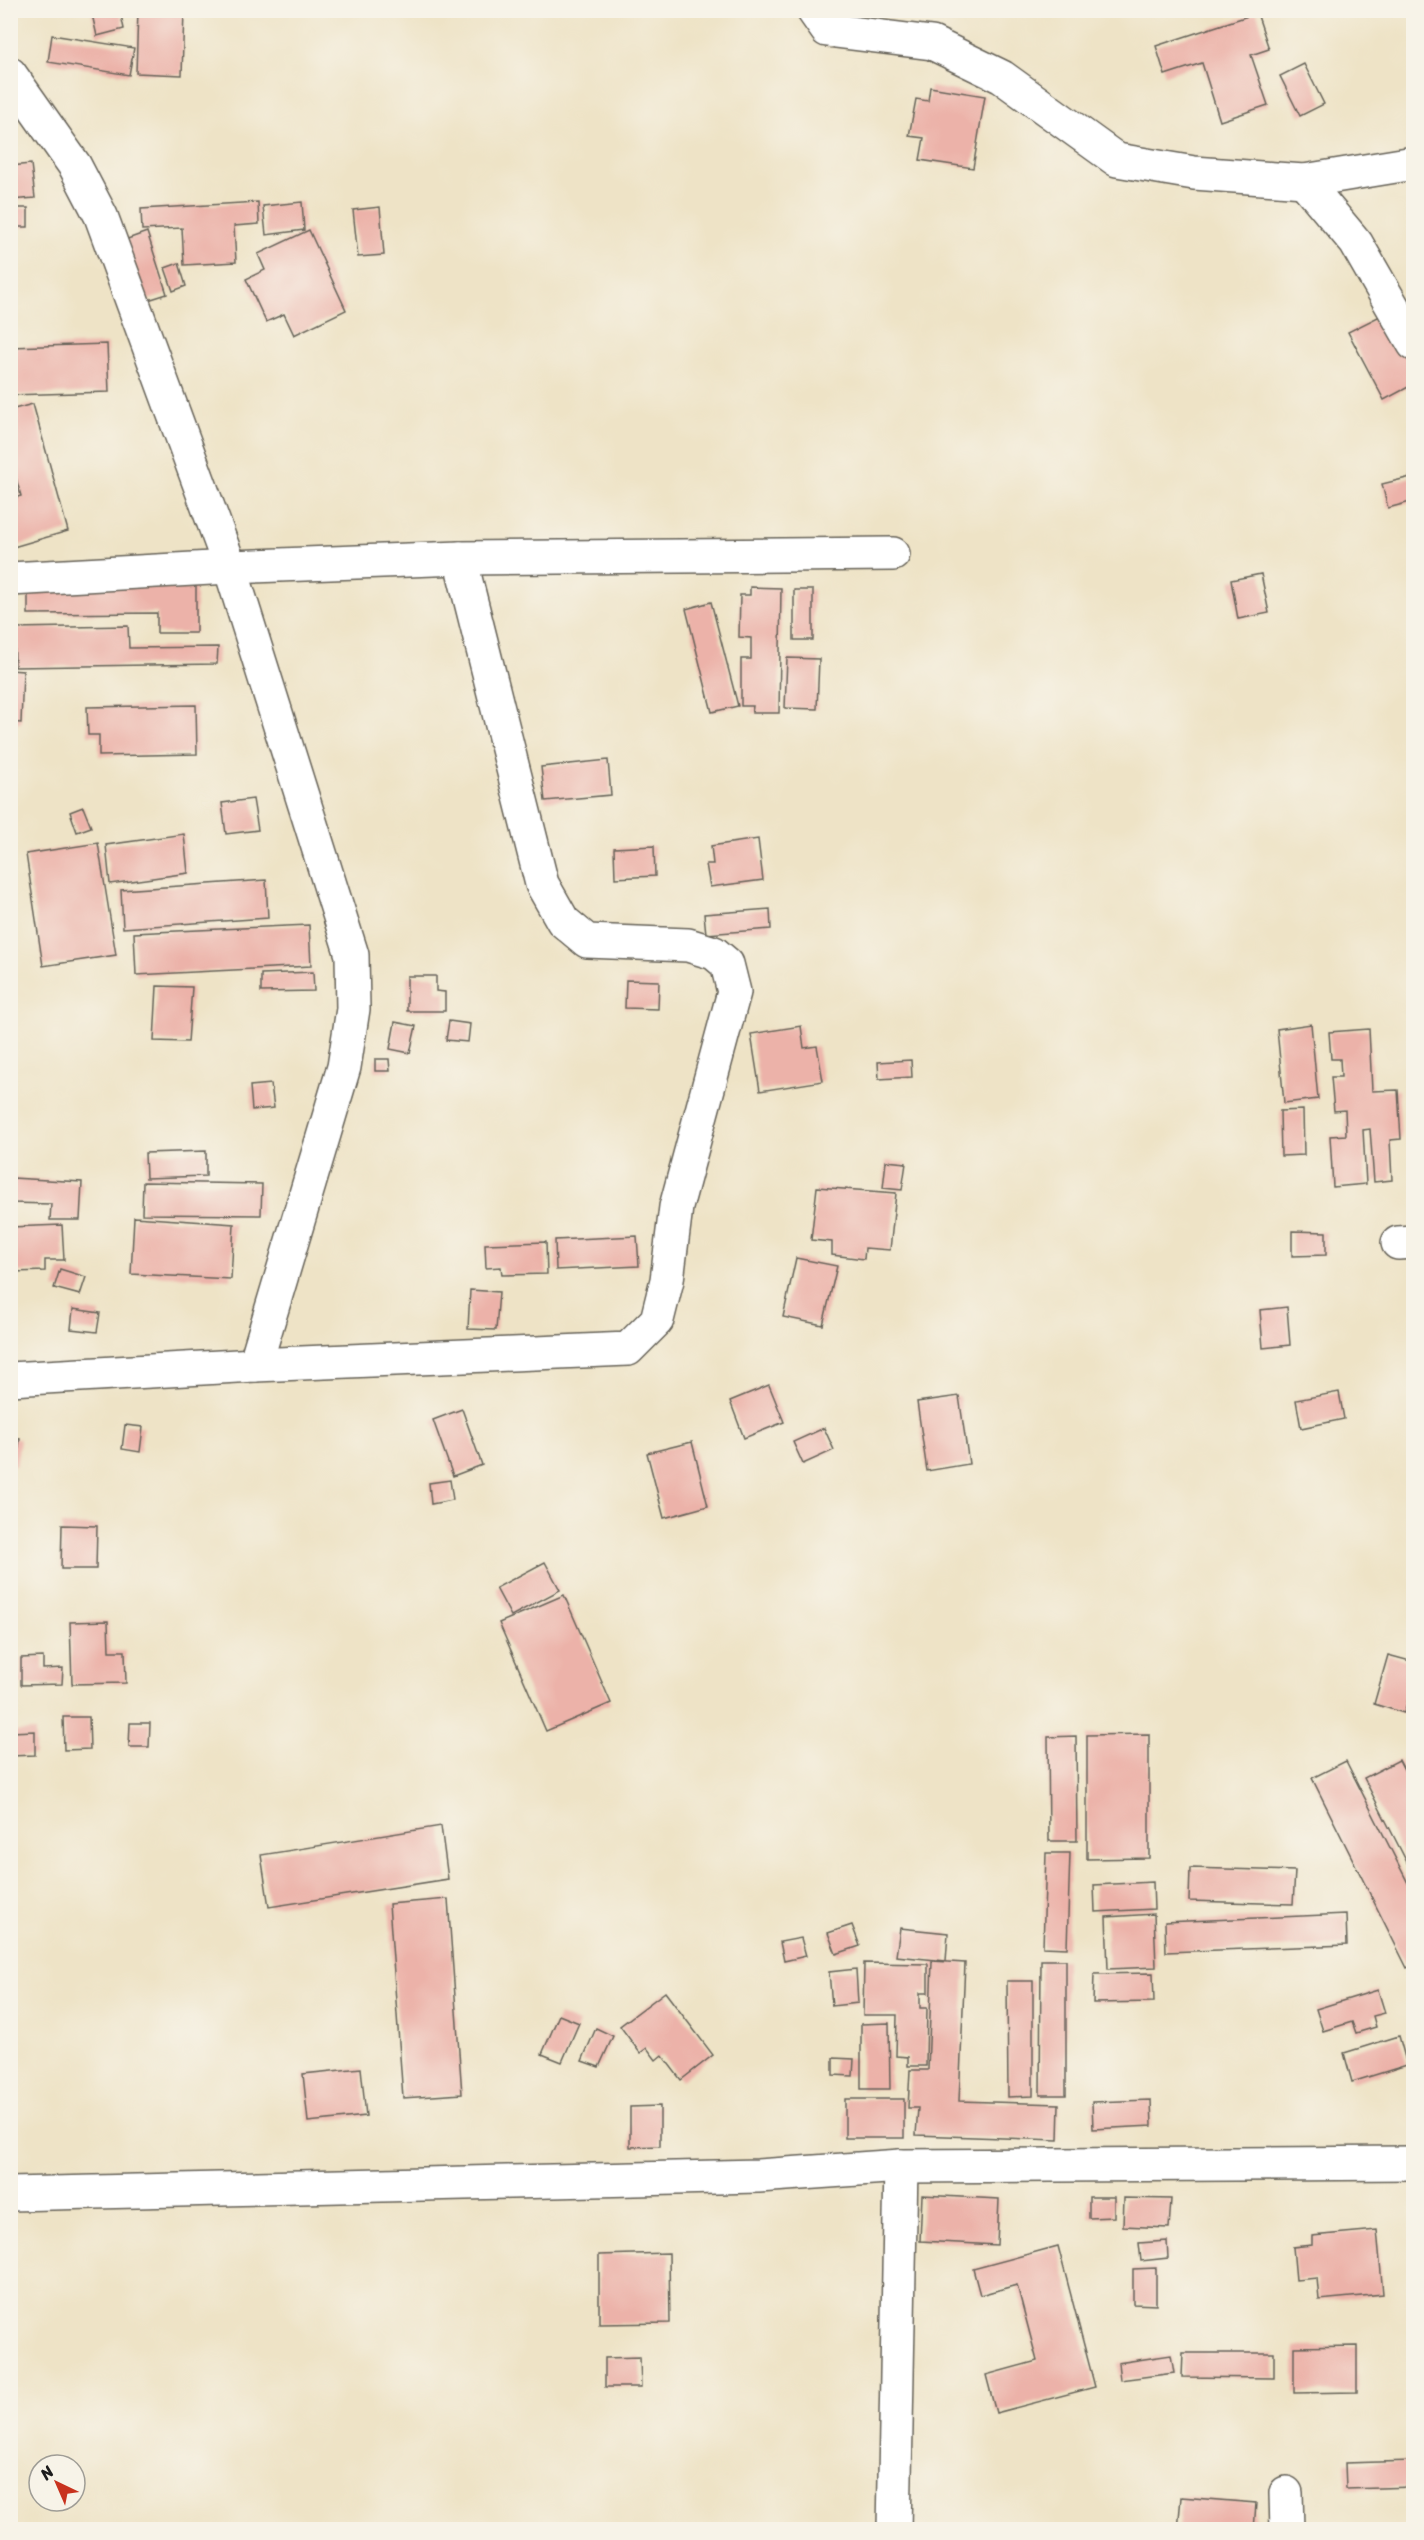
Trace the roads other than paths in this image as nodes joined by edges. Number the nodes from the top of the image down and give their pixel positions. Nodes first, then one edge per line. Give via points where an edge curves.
1 (813, 10) edge
2 (10, 74) edge
3 (1413, 163) edge
4 (1304, 181) junction
5 (1413, 344) edge
6 (893, 554) dead end
7 (460, 558) junction
8 (230, 567) junction
9 (10, 579) edge
10 (255, 1365) junction
11 (10, 1379) edge
12 (1413, 2163) edge
13 (901, 2166) junction
14 (10, 2194) edge
15 (1286, 2493) dead end
16 (894, 2529) edge
17 (1287, 2529) edge

1 - 4 street via 827,30 932,43 1002,77 1117,160 1194,173
2 - 8 street via 75,166 101,216
3 - 4 street
4 - 5 street via 1356,243
6 - 7 street
7 - 8 street
7 - 10 street via 542,884 562,921 587,941 688,945 714,952 727,964 734,992 676,1208 667,1280 657,1320 628,1349
8 - 9 street
8 - 10 street via 352,955 353,1009 344,1067
10 - 11 street
12 - 13 street
13 - 14 street via 758,2176
13 - 16 street
15 - 17 street

